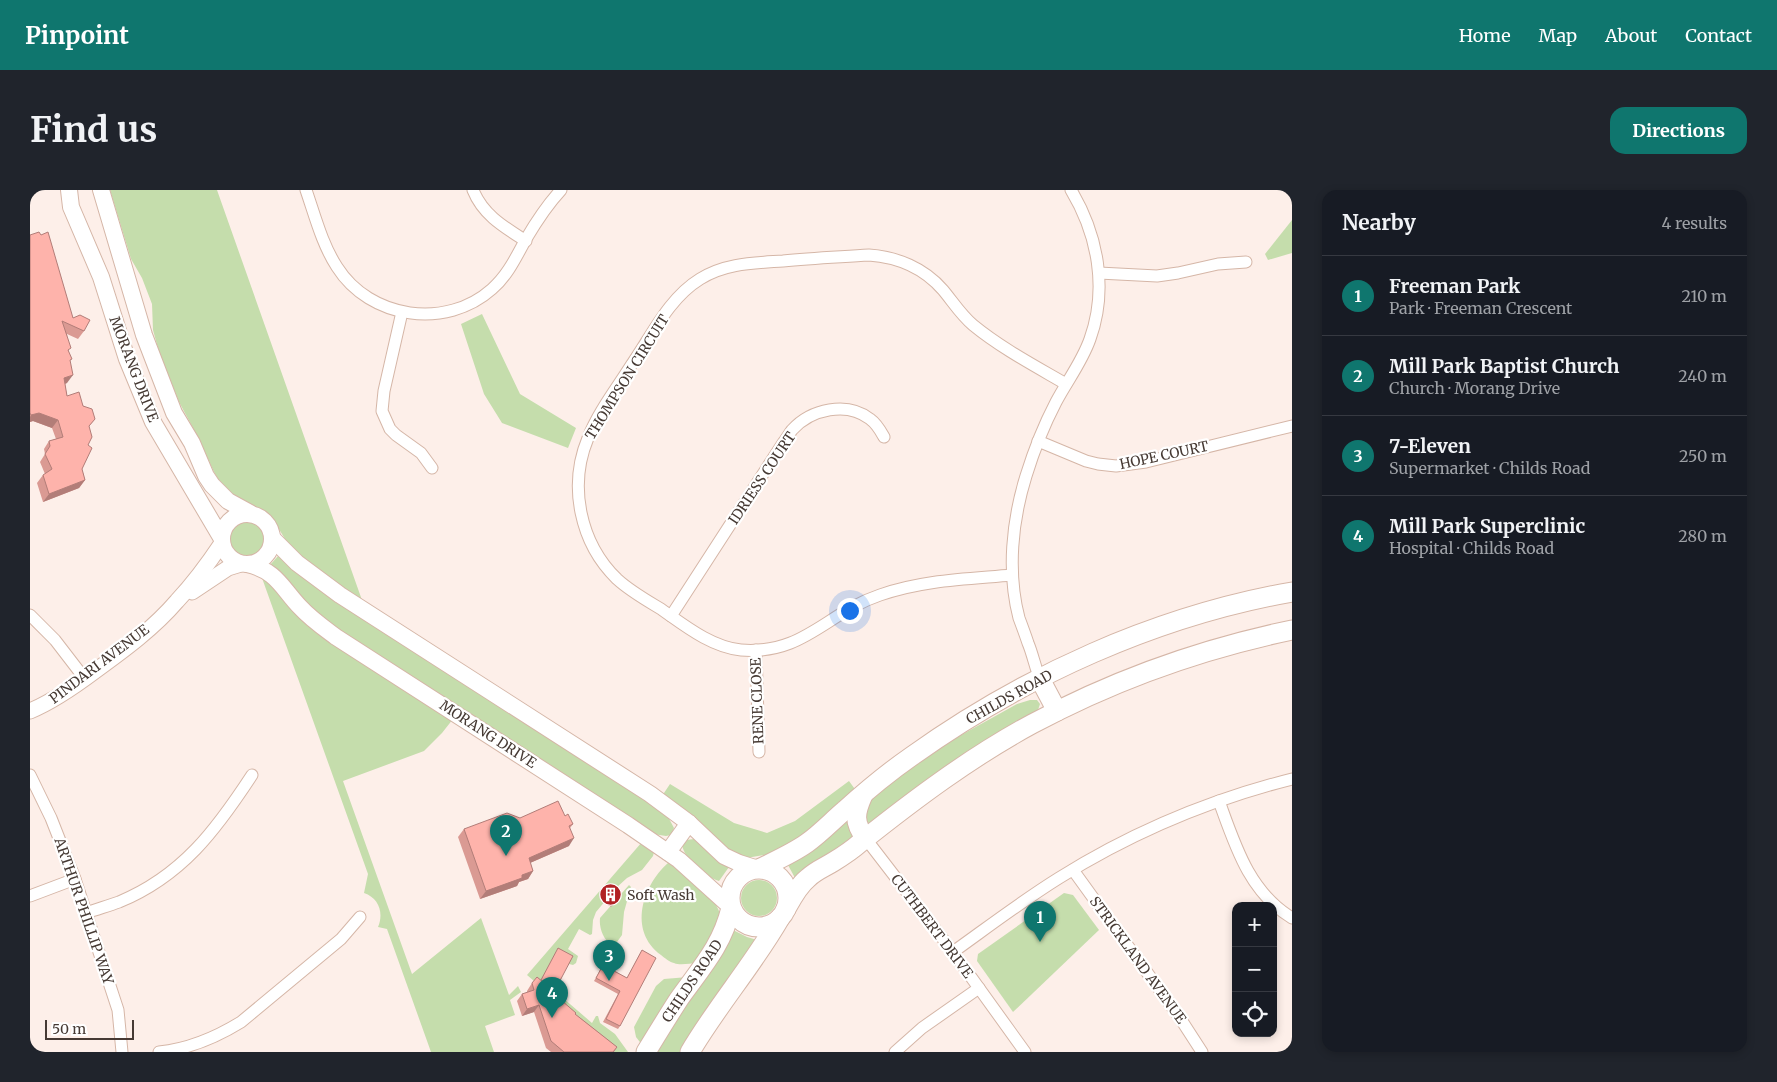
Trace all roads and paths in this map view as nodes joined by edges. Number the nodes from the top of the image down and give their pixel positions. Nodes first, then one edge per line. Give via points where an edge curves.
1 (69, 190) edge
2 (101, 190) edge
3 (306, 190) edge
4 (473, 190) edge
5 (561, 190) edge
6 (1071, 190) edge
7 (526, 240) junction
8 (1246, 262) dead end
9 (1099, 273) junction
10 (402, 312) junction
11 (1066, 384) junction
12 (1292, 426) edge
13 (884, 438) dead end
14 (1038, 441) junction
15 (432, 468) dead end
16 (250, 513) junction
17 (273, 539) junction
18 (222, 541) junction
19 (244, 564) junction
20 (1012, 575) junction
21 (1292, 592) edge
22 (176, 603) junction
23 (30, 616) edge
24 (671, 616) junction
25 (1292, 630) edge
26 (756, 650) junction
27 (1044, 677) junction
28 (85, 679) junction
29 (37, 708) edge
30 (1061, 709) junction
31 (30, 718) edge
32 (759, 752) dead end
33 (30, 775) edge
34 (252, 775) dead end
35 (1292, 779) edge
36 (863, 795) junction
37 (1219, 801) junction
38 (690, 823) junction
39 (866, 839) junction
40 (668, 852) junction
41 (758, 868) junction
42 (1073, 870) junction
43 (75, 879) junction
44 (30, 896) edge
45 (731, 907) junction
46 (86, 913) junction
47 (783, 913) junction
48 (360, 917) dead end
49 (1292, 918) edge
50 (953, 952) junction
51 (979, 988) junction
52 (122, 1052) edge
53 (159, 1052) edge
54 (646, 1052) edge
55 (690, 1052) edge
56 (896, 1052) edge
57 (1025, 1052) edge
58 (1202, 1052) edge

1 - 18 main road, MORANG DRIVE via 71,207 101,277 127,359 153,422
2 - 16 main road, MORANG DRIVE via 144,335 174,413 212,485 228,501
3 - 10 street via 330,255 345,279 366,298
4 - 7 street via 488,214
5 - 7 street
6 - 9 street via 1093,237
7 - 10 street via 504,277 470,304 434,315
8 - 9 street via 1157,276
9 - 11 street via 1098,308 1090,339
10 - 15 street via 382,411 390,429 421,453
11 - 14 street
11 - 24 street, THOMPSON CIRCUIT via 983,332 962,315 932,280 906,263 893,259 869,255 744,264 729,266 700,278 686,288 667,311 600,414 586,442 579,471 580,509 584,527 596,552 624,585
12 - 14 street, HOPE COURT via 1146,462 1116,466 1086,461
13 - 24 street, IDRIESS COURT via 870,418 846,409 824,410 802,421 783,443
14 - 20 street via 1019,500
16 - 17 main road via 264,519
16 - 18 main road via 230,520 222,532
17 - 19 main road via 268,554 255,563
17 - 38 main road via 325,585
18 - 19 main road via 229,556
18 - 22 street, PINDARI AVENUE
19 - 22 street, PINDARI AVENUE via 228,568
19 - 40 main road, MORANG DRIVE via 263,569 277,578 301,609 336,637
20 - 26 street, THOMPSON CIRCUIT via 896,590 861,602 793,643
20 - 27 street via 1019,617
21 - 27 main road, CHILDS ROAD via 1174,623 1123,641
22 - 28 street, PINDARI AVENUE via 138,638
23 - 28 street via 55,640
24 - 26 street, THOMPSON CIRCUIT via 714,642 740,650
25 - 30 main road via 1168,664
26 - 32 street, RENE CLOSE
27 - 30 main road
27 - 36 main road, CHILDS ROAD via 949,730
28 - 29 street, PINDARI AVENUE
29 - 31 street, PINDARI AVENUE
30 - 39 main road via 994,746 940,782
33 - 43 street, ARTHUR PHILLIP WAY
34 - 46 street via 215,830 188,858 155,883 119,902
35 - 37 street
36 - 39 main road, CUTHBERT DRIVE via 856,819
36 - 41 main road, CHILDS ROAD via 806,844
37 - 42 street via 1152,827
37 - 49 street via 1235,848 1252,879 1274,905
38 - 40 main road
38 - 41 main road via 724,856
39 - 47 main road via 810,876
39 - 50 street, CUTHBERT DRIVE
40 - 45 main road, MORANG DRIVE
41 - 45 main road via 747,871 734,882 730,890
41 - 47 main road via 770,870 784,882 788,900
42 - 50 street
42 - 58 street, STRICKLAND AVENUE
43 - 44 street
43 - 46 street, ARTHUR PHILLIP WAY
45 - 47 main road via 736,917 753,926 773,924
45 - 54 main road, CHILDS ROAD via 718,945
46 - 52 street, ARTHUR PHILLIP WAY via 118,1010
47 - 55 main road
48 - 53 street via 341,940 240,1022 194,1045
50 - 51 street, CUTHBERT DRIVE
51 - 56 street via 922,1028
51 - 57 street, CUTHBERT DRIVE

